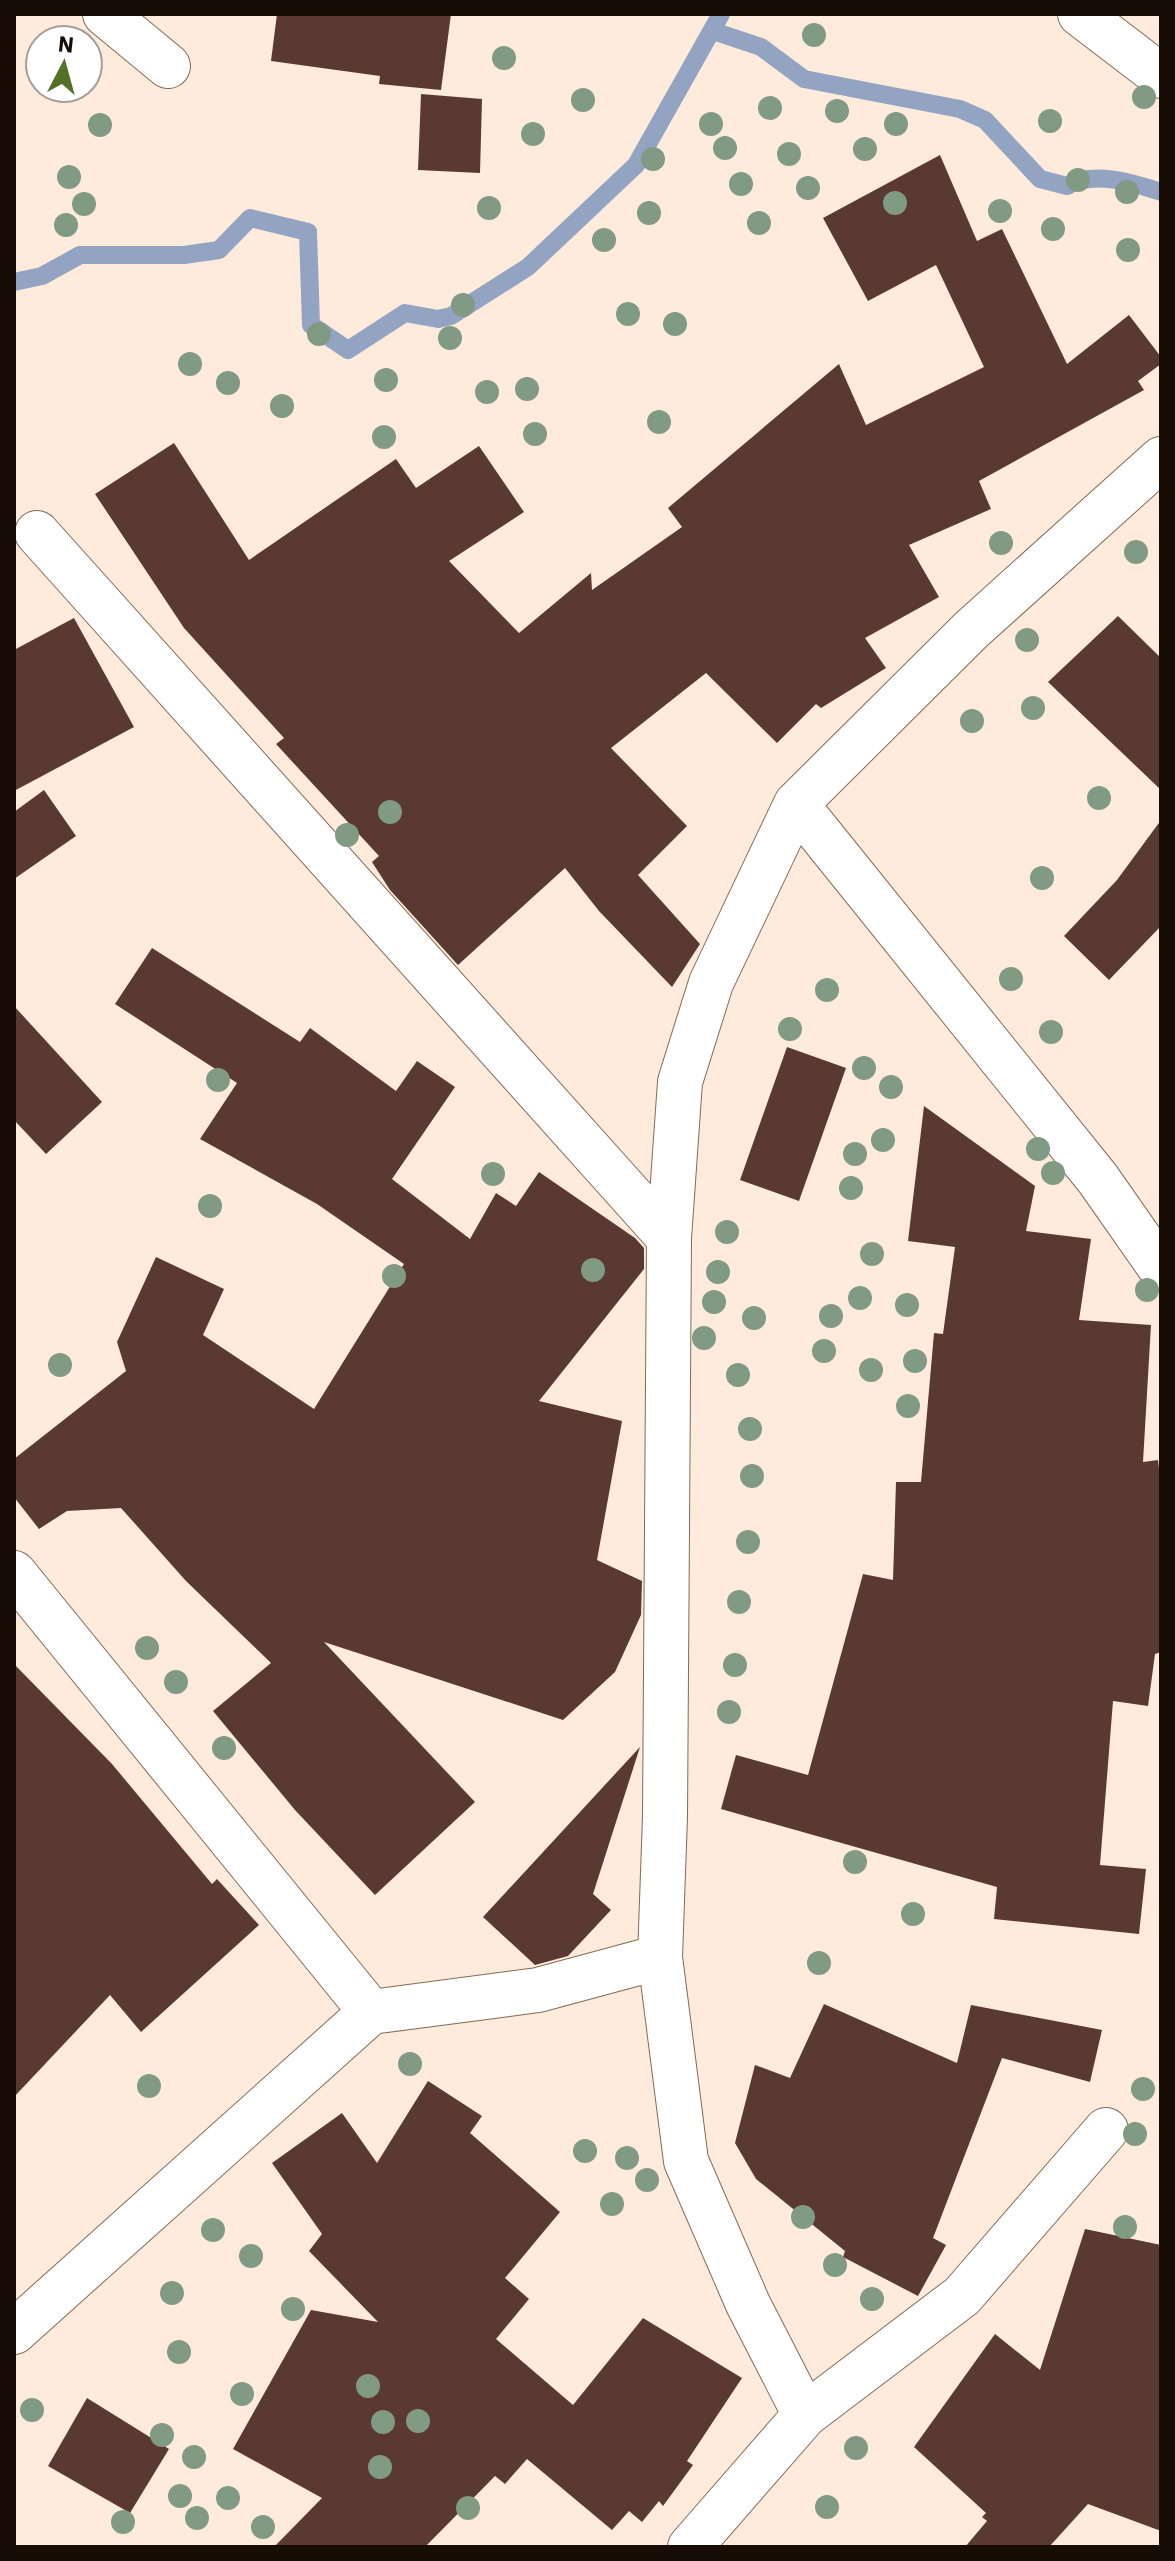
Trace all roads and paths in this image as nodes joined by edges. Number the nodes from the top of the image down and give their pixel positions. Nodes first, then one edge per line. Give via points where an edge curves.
1 (105, 14) edge
2 (1080, 14) edge
3 (168, 66) dead end
4 (1161, 76) edge
5 (1161, 459) edge
6 (37, 533) dead end
7 (796, 804) junction
8 (669, 1238) junction
9 (1161, 1269) edge
10 (14, 1573) edge
11 (660, 1957) junction
12 (371, 2012) junction
13 (1106, 2130) dead end
14 (14, 2332) edge
15 (805, 2415) junction
16 (690, 2547) edge

1 - 3 street
2 - 4 street
5 - 7 street via 971,630
6 - 8 street
7 - 8 street via 711,983 680,1082
7 - 9 street via 1098,1179
8 - 11 street
10 - 12 street
11 - 12 street via 538,1990
11 - 15 street via 686,2161 748,2304
12 - 14 street
13 - 15 street via 962,2296
15 - 16 street

